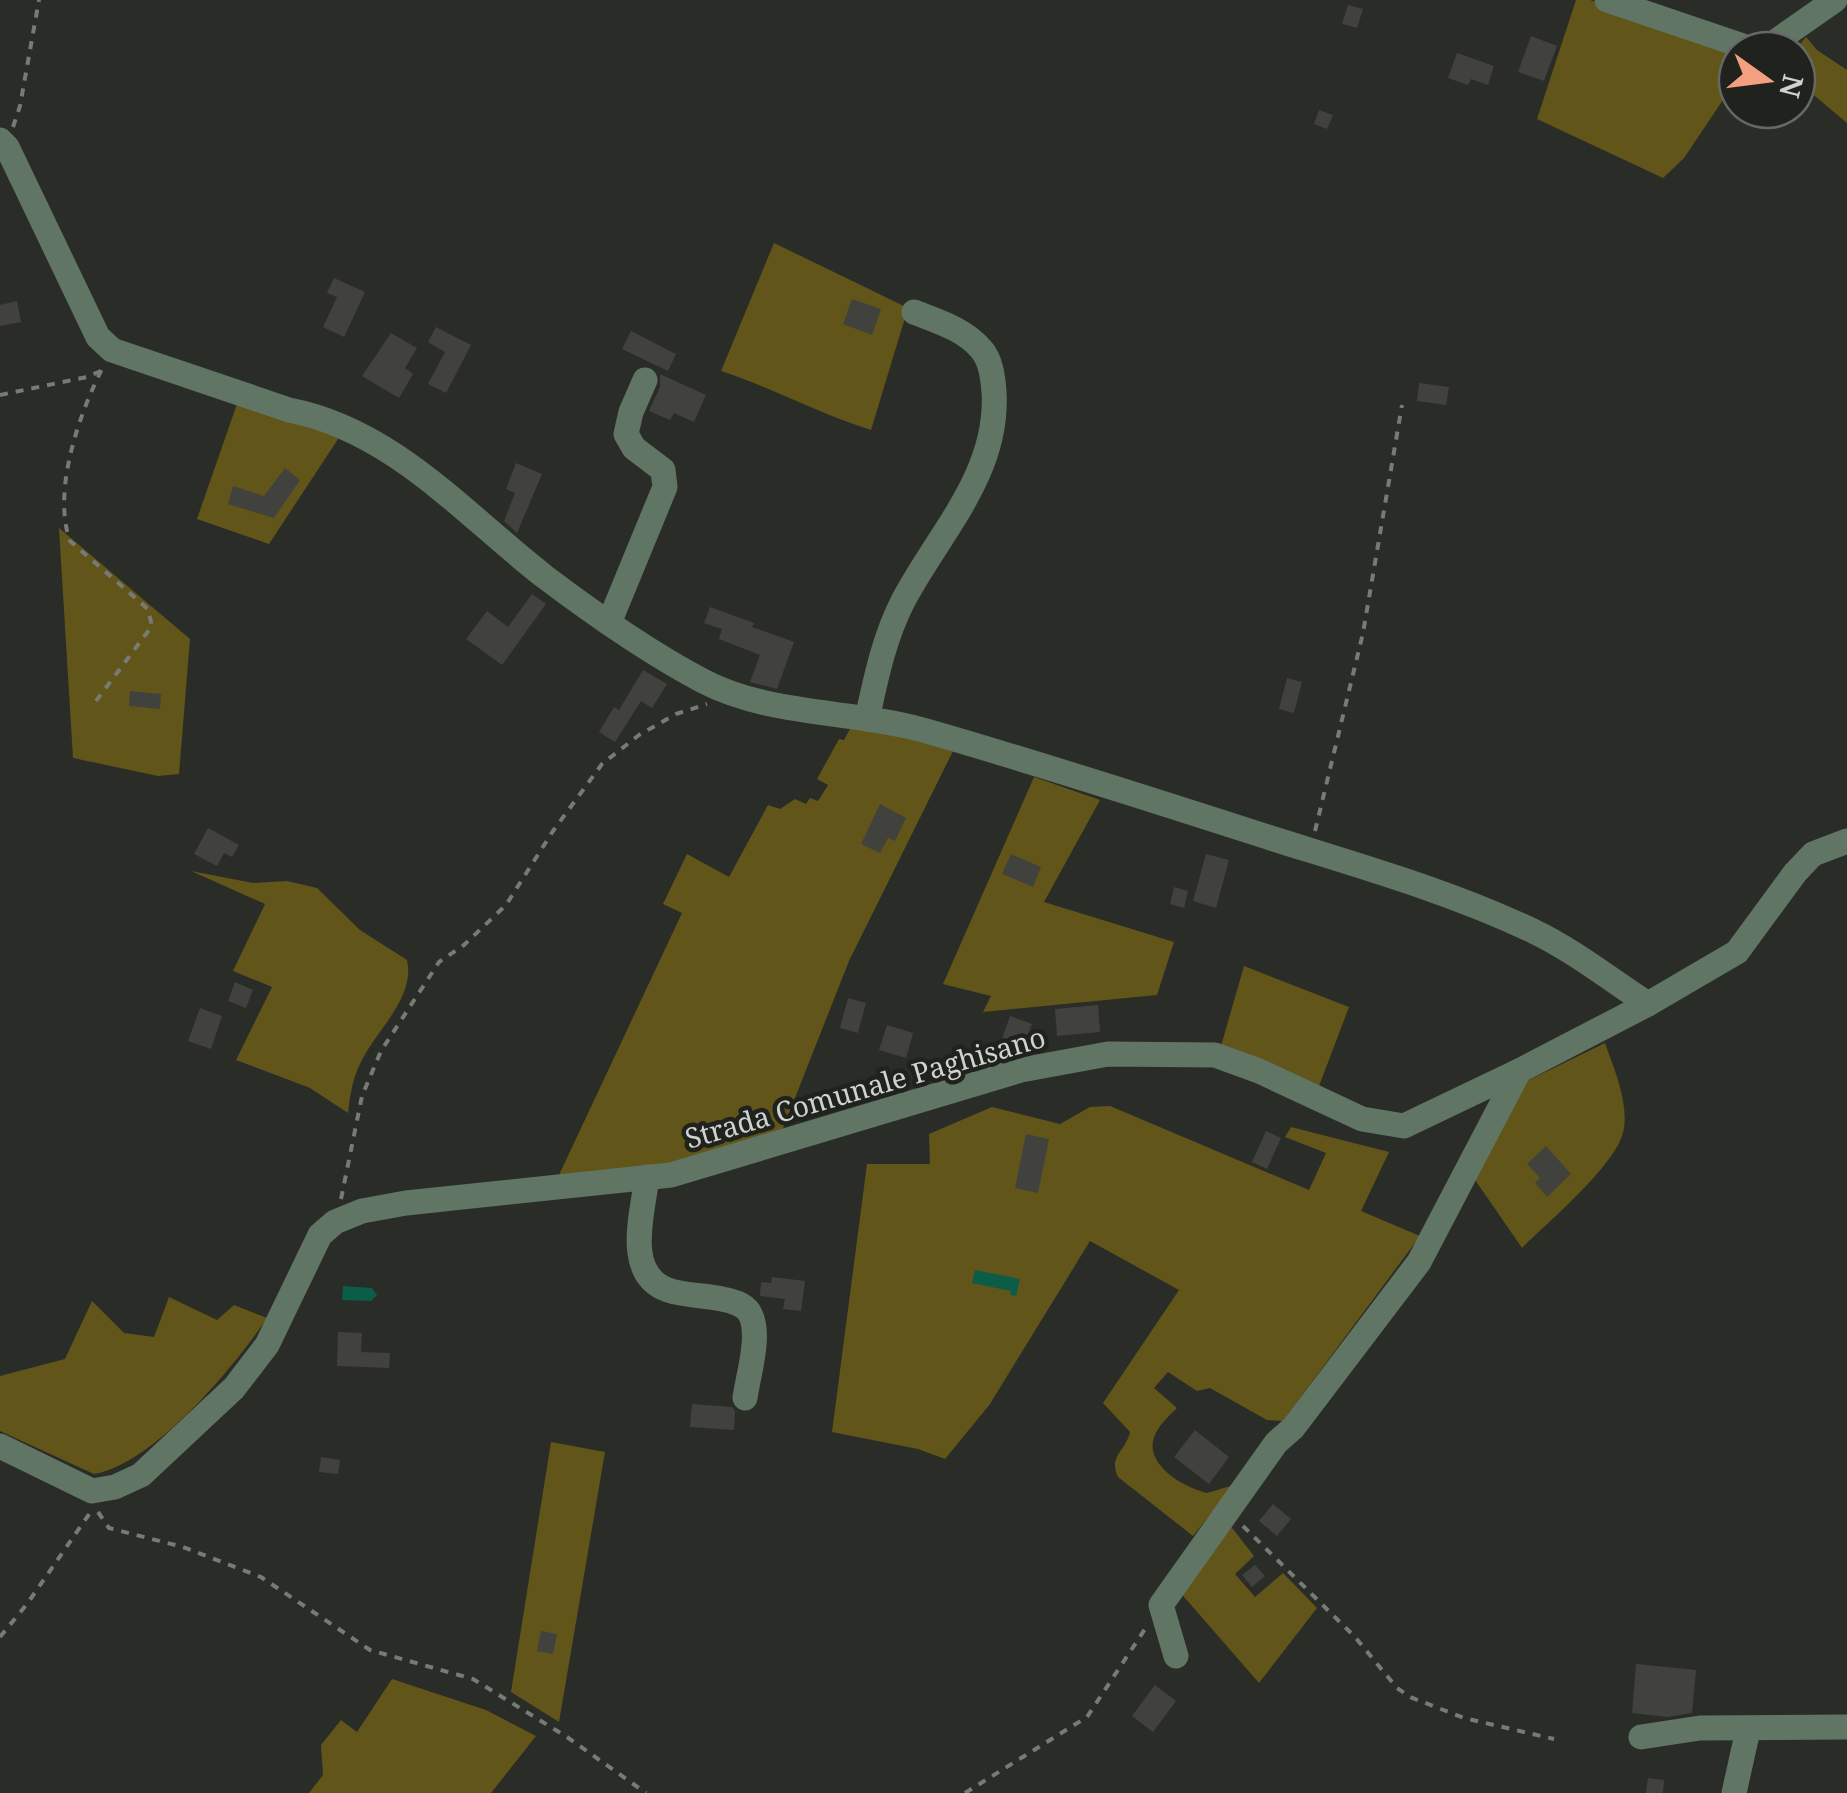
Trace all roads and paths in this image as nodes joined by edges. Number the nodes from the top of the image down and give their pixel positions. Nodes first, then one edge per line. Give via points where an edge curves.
1 (40, 0) edge
2 (1608, 0) edge
3 (1835, 0) edge
4 (3, 143) edge
5 (914, 312) dead end
6 (106, 361) junction
7 (644, 380) dead end
8 (0, 395) edge
9 (1402, 406) dead end
10 (609, 622) junction
11 (735, 694) junction
12 (96, 701) dead end
13 (867, 719) junction
14 (1847, 841) edge
15 (1310, 850) junction
16 (1648, 1004) junction
17 (1519, 1071) junction
18 (647, 1177) junction
19 (336, 1222) junction
20 (745, 1398) dead end
21 (0, 1446) edge
22 (1228, 1514) junction
23 (1161, 1606) junction
24 (0, 1637) edge
25 (1176, 1656) dead end
26 (1847, 1727) edge
27 (1748, 1730) junction
28 (1641, 1737) dead end
29 (1554, 1739) dead end
30 (646, 1793) edge
31 (965, 1793) edge
32 (1734, 1793) edge

1 - 4 path via 20,106
2 - 3 street via 1752,49 1772,44
4 - 6 street
5 - 13 street via 960,331 981,349 992,376 994,417 972,487 887,637
6 - 8 path via 87,378
6 - 10 street via 352,429 393,452
6 - 12 path via 67,473 65,526 70,541 148,610 152,626
7 - 10 street via 626,434 663,470 665,487
9 - 15 path via 1364,633
10 - 11 street
11 - 13 street
11 - 19 path via 676,714 602,764 506,904 439,962 381,1052 362,1096
13 - 15 street via 1042,764
14 - 16 street, Strada Comunale Paghisano via 1813,854 1737,952
15 - 16 street via 1536,932
16 - 17 street, Strada Comunale Paghisano
17 - 18 street, Strada Comunale Paghisano via 1404,1126 1362,1118 1215,1055 1108,1054 1021,1070
17 - 22 street via 1418,1262
18 - 19 street, Strada Comunale Paghisano via 406,1203
18 - 20 street via 639,1244 643,1270 665,1289 735,1302 750,1314 754,1331
19 - 21 street via 320,1235 267,1344 234,1388 141,1475 92,1492
22 - 23 street
22 - 29 path via 1263,1542 1410,1697 1464,1718
23 - 25 street
23 - 31 path via 1087,1717
24 - 30 path via 95,1506 109,1528 261,1577 370,1650 473,1679
26 - 27 street
27 - 28 street
27 - 32 street

